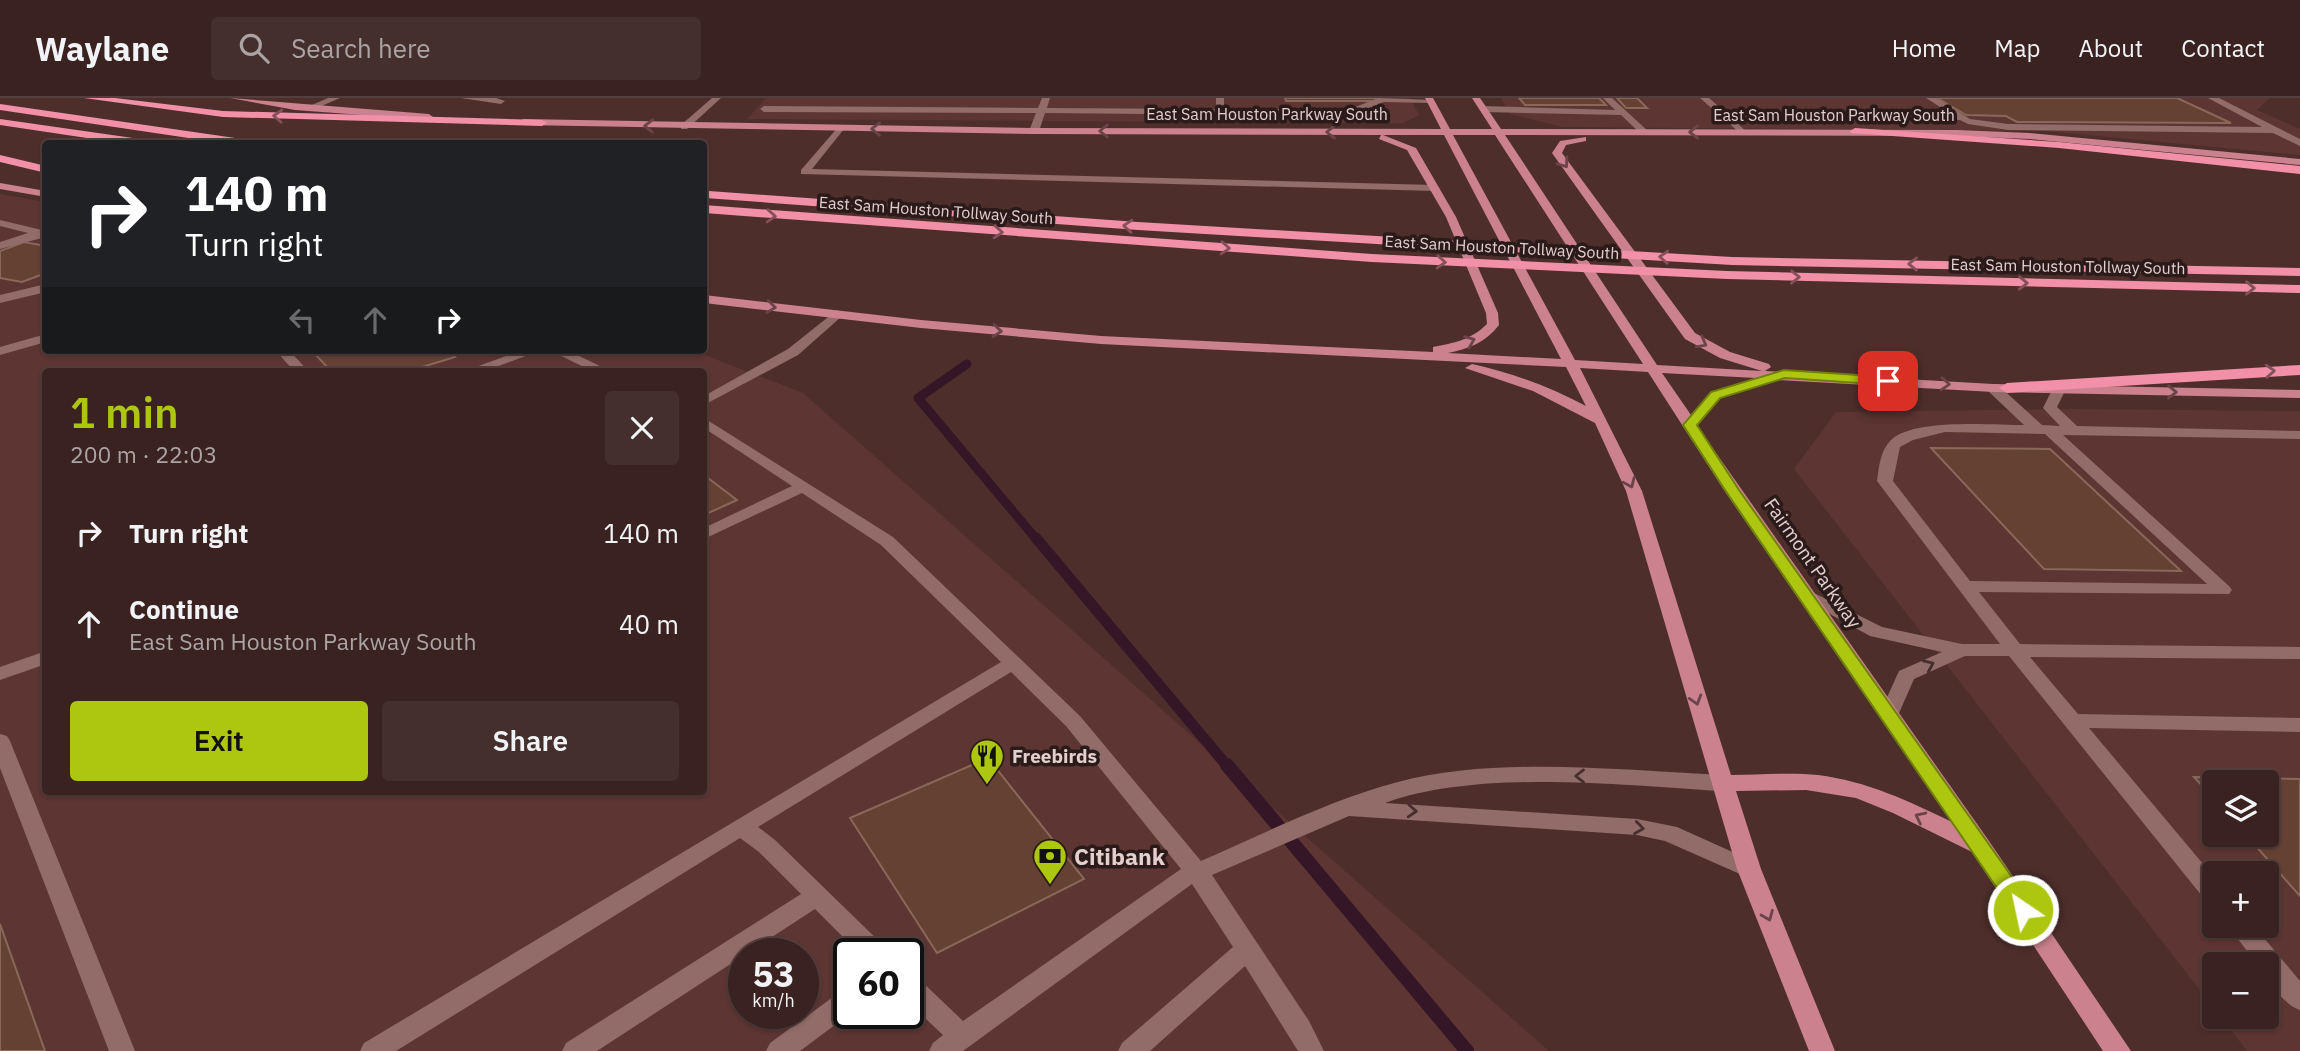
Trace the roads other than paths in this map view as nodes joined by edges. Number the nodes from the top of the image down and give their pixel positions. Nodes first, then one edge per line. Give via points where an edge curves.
1 (89, 98) edge
2 (234, 98) edge
3 (336, 98) edge
4 (465, 98) edge
5 (717, 98) edge
6 (774, 98) edge
7 (1046, 98) edge
8 (1220, 98) edge
9 (1278, 98) edge
10 (1476, 98) edge
11 (1511, 98) edge
12 (1607, 98) edge
13 (1704, 98) edge
14 (1930, 98) edge
15 (2212, 98) edge
16 (1387, 99) edge
17 (1429, 99) edge
18 (502, 100) edge
19 (0, 107) edge
20 (309, 108) junction
21 (764, 109) junction
22 (1517, 109) junction
23 (1483, 110) junction
24 (1566, 111) junction
25 (1041, 112) junction
26 (1220, 112) junction
27 (1280, 112) junction
28 (1349, 113) junction
29 (1620, 113) junction
30 (1723, 115) junction
31 (1962, 117) junction
32 (486, 120) junction
33 (0, 122) edge
34 (542, 123) junction
35 (684, 127) junction
36 (753, 127) junction
37 (839, 128) junction
38 (2273, 130) junction
39 (1034, 131) junction
40 (1283, 131) junction
41 (1449, 131) junction
42 (1741, 131) junction
43 (1855, 131) junction
44 (1356, 132) junction
45 (1497, 132) junction
46 (1587, 133) junction
47 (1606, 133) junction
48 (1644, 133) junction
49 (125, 140) edge
50 (228, 140) edge
51 (2300, 143) edge
52 (0, 158) edge
53 (2300, 162) edge
54 (42, 169) edge
55 (2300, 170) edge
56 (0, 186) edge
57 (1435, 188) junction
58 (42, 193) edge
59 (707, 194) edge
60 (707, 209) edge
61 (0, 223) edge
62 (42, 233) edge
63 (42, 233) edge
64 (0, 246) edge
65 (1730, 268) junction
66 (2300, 272) edge
67 (42, 289) edge
68 (2300, 289) edge
69 (0, 299) edge
70 (707, 299) edge
71 (837, 314) junction
72 (42, 339) edge
73 (0, 351) edge
74 (286, 354) edge
75 (523, 354) edge
76 (564, 354) edge
77 (1403, 354) junction
78 (1572, 366) junction
79 (298, 368) edge
80 (481, 368) edge
81 (596, 368) edge
82 (1656, 370) junction
83 (2300, 370) edge
84 (1784, 374) junction
85 (2000, 388) junction
86 (2059, 389) junction
87 (2300, 394) edge
88 (707, 399) edge
89 (1601, 421) junction
90 (707, 424) edge
91 (1690, 425) junction
92 (2043, 430) junction
93 (2072, 430) junction
94 (2300, 435) edge
95 (802, 487) junction
96 (707, 533) edge
97 (1965, 586) junction
98 (1806, 596) junction
99 (1962, 650) junction
100 (2014, 650) junction
101 (2300, 653) edge
102 (42, 658) edge
103 (1013, 663) junction
104 (0, 674) edge
105 (1889, 715) junction
106 (2072, 721) junction
107 (2300, 725) edge
108 (0, 741) edge
109 (1721, 783) junction
110 (1344, 809) junction
111 (741, 827) junction
112 (1981, 847) junction
113 (1749, 869) junction
114 (1197, 872) junction
115 (2202, 879) edge
116 (817, 896) junction
117 (860, 938) edge
118 (2250, 938) edge
119 (1246, 950) junction
120 (2300, 999) edge
121 (924, 1007) edge
122 (833, 1012) edge
123 (951, 1044) edge
124 (122, 1051) edge
125 (373, 1051) edge
126 (575, 1051) edge
127 (779, 1051) edge
128 (1131, 1051) edge
129 (1311, 1051) edge
130 (1822, 1051) edge
131 (2118, 1051) edge

34 -> 1 highway via 236,114
2 - 20 main road, East Sam Houston Parkway South
3 - 20 lane
4 - 18 lane
5 - 35 lane
6 - 21 lane
7 - 25 lane
8 - 26 lane
9 - 27 lane
10 - 23 main road, Fairmont Parkway
11 - 22 lane
12 - 29 lane
13 - 30 lane
14 - 31 lane
15 - 38 lane
16 - 17 lane
16 - 28 lane
17 - 41 main road
18 - 32 lane
19 - 50 highway
20 - 32 main road, East Sam Houston Parkway South
21 - 25 lane
21 - 36 lane
22 - 23 lane
22 - 24 lane
23 - 45 main road, Fairmont Parkway
24 - 29 lane
24 - 46 lane
25 - 26 lane
25 - 39 lane
26 - 27 lane
27 - 28 lane
27 - 40 lane
28 - 44 lane
29 - 48 lane
30 - 31 lane
30 - 42 lane
31 - 38 lane via 2008,127
32 - 34 main road, East Sam Houston Parkway South
33 - 49 highway
35 -> 34 main road, East Sam Houston Parkway South
35 - 36 main road, East Sam Houston Parkway South
36 - 37 main road, East Sam Houston Parkway South
39 -> 37 main road, East Sam Houston Parkway South
37 - 57 lane via 805,172
38 - 51 lane
40 -> 39 main road, East Sam Houston Parkway South
44 -> 40 main road, East Sam Houston Parkway South
41 - 44 main road, East Sam Houston Parkway South
41 - 45 main road, East Sam Houston Parkway South
41 - 78 main road
42 - 43 main road, East Sam Houston Parkway South
42 -> 48 main road, East Sam Houston Parkway South
43 - 53 main road, East Sam Houston Parkway South via 2030,136
43 - 55 highway via 2059,145
44 - 57 main road via 1411,148
45 - 46 main road, East Sam Houston Parkway South
45 - 82 main road, Fairmont Parkway
46 - 47 main road, East Sam Houston Parkway South
47 - 48 main road, East Sam Houston Parkway South
47 -> 84 main road via 1563,144 1557,153 1690,337 1725,355
52 - 54 highway
56 - 58 main road
77 -> 57 main road via 1472,342 1493,325 1492,313
65 -> 59 highway, East Sam Houston Tollway South
60 -> 65 highway, East Sam Houston Tollway South via 1372,258
61 - 62 lane
63 - 64 lane
66 -> 65 highway, East Sam Houston Tollway South
65 -> 68 highway, East Sam Houston Tollway South
67 - 69 lane
70 -> 71 main road
71 -> 77 main road via 1101,341
71 - 88 lane via 793,352
72 - 73 lane
74 - 79 lane
75 - 80 lane
76 - 81 lane
77 - 78 main road
77 - 89 main road via 1518,378 1555,393
78 - 82 main road
78 - 89 main road
82 - 84 main road
82 - 91 main road, Fairmont Parkway
85 -> 83 highway
84 -> 85 main road
84 - 91 main road via 1716,395
85 - 86 main road
85 - 92 lane
86 -> 87 main road
86 - 93 lane via 2050,408
89 -> 109 main road via 1634,491
90 - 95 lane
91 - 98 main road, Fairmont Parkway
92 - 93 lane
92 - 97 lane via 1945,428 1899,439 1887,453 1885,481
92 - 97 lane via 2223,590
93 - 94 lane
95 - 96 lane
95 - 103 lane via 887,541
97 - 100 lane
98 - 99 lane via 1877,632
98 - 105 main road, Fairmont Parkway
99 - 100 lane
105 -> 99 lane via 1906,675
100 - 101 lane
100 - 106 lane
102 - 104 lane
103 - 111 lane
103 - 114 lane via 1073,721
105 - 112 main road, Fairmont Parkway
106 - 107 lane
106 - 115 lane
108 - 124 lane
109 -> 110 lane via 1584,775 1466,778 1401,789
112 -> 109 main road via 1854,790 1819,783
109 - 113 main road
110 -> 113 lane via 1637,827 1669,833
110 - 114 lane
111 - 116 lane
111 - 125 lane
112 - 131 main road, Fairmont Parkway
113 -> 130 main road
114 - 119 lane
114 - 123 lane
116 - 117 lane
116 - 126 lane
118 - 120 lane
119 - 128 lane
119 - 129 lane
121 - 123 lane
122 - 127 lane

